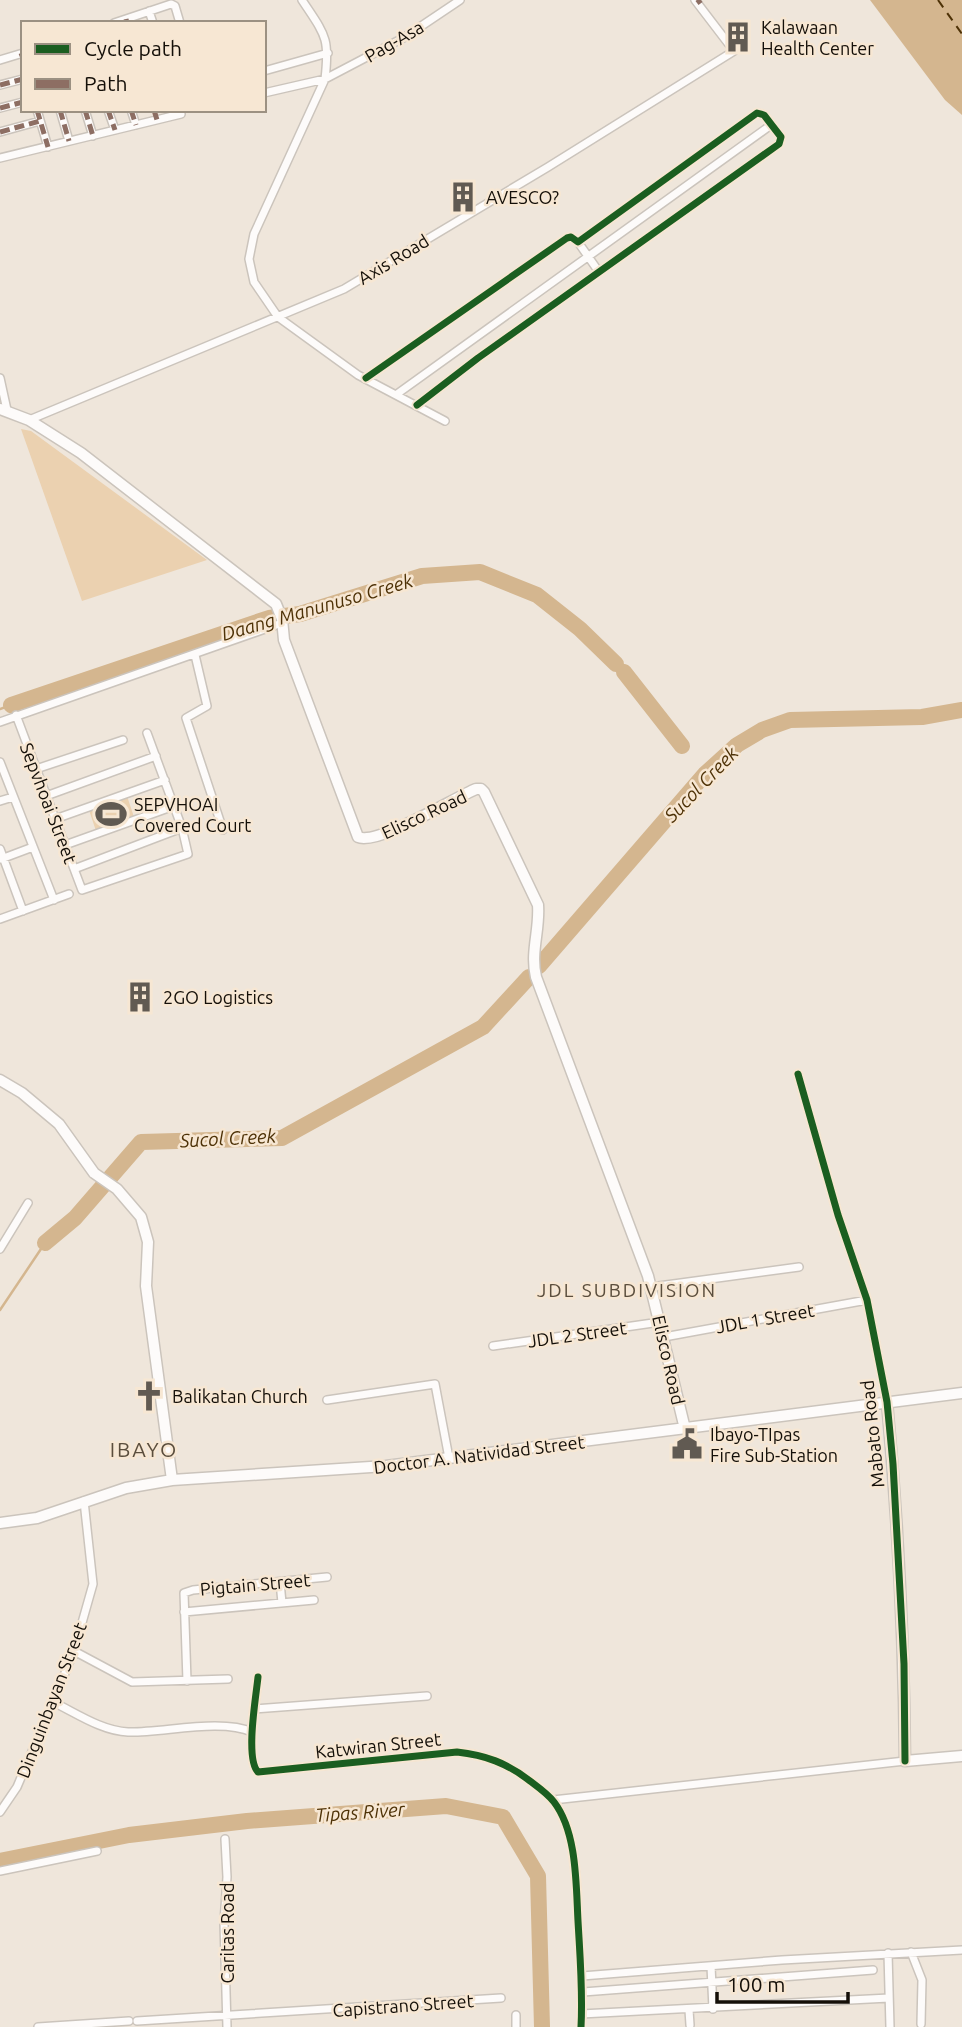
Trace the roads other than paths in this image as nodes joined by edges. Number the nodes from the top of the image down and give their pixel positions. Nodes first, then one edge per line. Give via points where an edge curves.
1 (302, 0) edge
2 (460, 0) edge
3 (698, 1) edge
4 (149, 11) junction
5 (127, 21) edge
6 (152, 21) edge
7 (179, 21) edge
8 (328, 53) junction
9 (21, 55) edge
10 (0, 60) edge
11 (266, 70) edge
12 (325, 79) junction
13 (21, 80) edge
14 (0, 85) edge
15 (266, 93) edge
16 (21, 103) edge
17 (0, 108) edge
18 (38, 112) edge
19 (61, 112) edge
20 (86, 112) edge
21 (109, 112) edge
22 (132, 112) edge
23 (155, 112) edge
24 (180, 112) edge
25 (157, 120) junction
26 (40, 121) junction
27 (136, 125) junction
28 (771, 125) junction
29 (115, 130) junction
30 (0, 132) edge
31 (93, 136) junction
32 (69, 141) junction
33 (48, 147) junction
34 (0, 158) edge
35 (578, 242) junction
36 (587, 257) junction
37 (599, 272) junction
38 (278, 317) junction
39 (366, 377) junction
40 (0, 378) edge
41 (397, 394) junction
42 (417, 405) junction
43 (4, 410) edge
44 (29, 420) junction
45 (445, 421) dead end
46 (281, 618) junction
47 (195, 655) junction
48 (16, 715) junction
49 (0, 722) edge
50 (147, 733) dead end
51 (123, 740) dead end
52 (156, 756) junction
53 (0, 762) edge
54 (36, 769) junction
55 (164, 780) junction
56 (46, 796) junction
57 (13, 797) junction
58 (0, 801) edge
59 (174, 806) junction
60 (55, 819) junction
61 (182, 828) junction
62 (223, 830) dead end
63 (65, 845) junction
64 (33, 847) junction
65 (0, 849) edge
66 (2, 859) edge
67 (74, 869) junction
68 (69, 894) dead end
69 (54, 900) junction
70 (23, 911) junction
71 (0, 919) edge
72 (798, 1074) dead end
73 (0, 1080) edge
74 (28, 1203) dead end
75 (0, 1250) edge
76 (799, 1267) dead end
77 (651, 1287) junction
78 (867, 1300) junction
79 (660, 1322) junction
80 (664, 1336) junction
81 (493, 1346) dead end
82 (962, 1394) edge
83 (327, 1400) dead end
84 (887, 1402) junction
85 (685, 1430) junction
86 (449, 1458) junction
87 (172, 1480) junction
88 (84, 1501) junction
89 (0, 1523) edge
90 (327, 1577) dead end
91 (281, 1582) junction
92 (314, 1600) dead end
93 (282, 1602) junction
94 (184, 1612) junction
95 (74, 1651) junction
96 (258, 1677) dead end
97 (228, 1679) dead end
98 (187, 1681) junction
99 (427, 1696) dead end
100 (53, 1702) junction
101 (254, 1709) junction
102 (252, 1732) junction
103 (962, 1756) edge
104 (905, 1761) junction
105 (553, 1800) junction
106 (0, 1812) edge
107 (225, 1839) dead end
108 (97, 1851) dead end
109 (0, 1871) edge
110 (962, 1950) edge
111 (911, 1952) junction
112 (888, 1953) junction
113 (711, 1966) junction
114 (873, 1970) dead end
115 (583, 1976) junction
116 (712, 1983) junction
117 (583, 1992) junction
118 (501, 1998) dead end
119 (889, 1998) junction
120 (713, 2009) junction
121 (689, 2010) junction
122 (582, 2014) junction
123 (516, 2015) dead end
124 (227, 2016) junction
125 (921, 2024) dead end
126 (690, 2025) edge
127 (38, 2027) edge
128 (227, 2027) edge
129 (516, 2027) edge
130 (581, 2027) edge
131 (890, 2027) edge

1 - 8 street via 326,37
2 - 12 street, Pag-Asa via 405,37
3 - 38 street, Axis Road via 734,51 344,289
4 - 5 street
4 - 6 street
4 - 7 street via 175,6
8 - 11 street
8 - 12 street
9 - 10 street
12 - 15 street, Pag-Asa
12 - 38 street via 250,245 254,282
13 - 14 street
16 - 17 street
18 - 26 street
19 - 32 street
20 - 31 street
21 - 29 street
22 - 27 street
23 - 25 street
24 - 25 street
25 - 27 street
26 - 30 street
26 - 33 street
27 - 29 street
28 - 35 street via 757,113
28 - 36 street
28 - 37 street via 781,137 779,144
29 - 31 street
31 - 32 street
32 - 33 street
33 - 34 street
35 - 36 street
35 - 39 street via 567,238
36 - 37 street
36 - 41 street
37 - 42 street
38 - 39 street
38 - 44 street, Axis Road
39 - 41 street
40 - 43 street
41 - 42 street
42 - 45 street
43 - 44 main road
44 - 46 main road via 81,453 276,604
46 - 47 street
46 - 77 main road, Elisco Road via 284,640 358,837 367,840 476,789 487,797 538,905 540,925 533,955 536,977
47 - 48 street
47 - 62 street via 207,706 186,718
48 - 49 street
48 - 54 street, Sepvhoai Street
50 - 52 street
51 - 54 street
52 - 55 street
52 - 56 street
53 - 57 street
54 - 56 street, Sepvhoai Street
55 - 59 street
55 - 60 street
56 - 60 street, Sepvhoai Street
57 - 58 street
57 - 64 street
59 - 61 street
59 - 63 street
60 - 63 street, Sepvhoai Street
61 - 67 street
61 - 67 street, Sepvhoai Street via 186,856 82,890
63 - 67 street, Sepvhoai Street
64 - 66 street
64 - 69 street
65 - 66 street
66 - 70 street
68 - 69 street
69 - 70 street
70 - 71 street
72 - 78 street, Mabato Road
73 - 87 main road via 59,1124 100,1177 139,1212 148,1242 146,1286
74 - 75 street
76 - 77 street
77 - 79 main road, Elisco Road
78 - 80 street, JDL 1 Street
78 - 84 street, Mabato Road
79 - 80 main road, Elisco Road
79 - 81 street, JDL 2 Street
80 - 85 main road, Elisco Road
82 - 84 main road, Doctor A. Natividad Street
83 - 86 street via 435,1384
84 - 85 main road, Doctor A. Natividad Street
84 - 104 main road, Mabato Road via 904,1654
85 - 86 main road, Doctor A. Natividad Street
86 - 87 main road, Doctor A. Natividad Street
87 - 88 main road, Doctor A. Natividad Street
88 - 89 main road, Doctor A. Natividad Street via 37,1518
88 - 95 street, Dinguinbayan Street via 93,1584
90 - 91 street, Pigtain Street
91 - 93 street
91 - 94 street, Pigtain Street via 188,1591 183,1596
92 - 93 street
93 - 94 street
94 - 98 street, Pigtain Street
95 - 98 street via 127,1681
95 - 100 street, Dinguinbayan Street
96 - 101 street
97 - 98 street
99 - 101 street
100 - 102 street via 101,1726 126,1732 233,1726
100 - 106 street, Dinguinbayan Street via 17,1787
101 - 102 street
102 - 105 street, Katwiran Street via 256,1771 457,1752 481,1755 514,1768
103 - 104 main road
104 - 105 street
105 - 115 street, Katwiran Street via 573,1856
107 - 124 street, Caritas Road
108 - 109 street
110 - 111 street
111 - 112 street
111 - 125 street via 922,1980
112 - 113 street
112 - 119 street
113 - 115 street
113 - 116 street
114 - 116 street
115 - 117 street, Katwiran Street
116 - 117 street
116 - 120 street
117 - 122 street, Katwiran Street
118 - 124 street, Capistrano Street
119 - 120 street
119 - 131 street
120 - 121 street
121 - 122 street
121 - 126 street
122 - 130 street, Katwiran Street
123 - 129 street
124 - 127 street, Capistrano Street
124 - 128 street, Caritas Road

